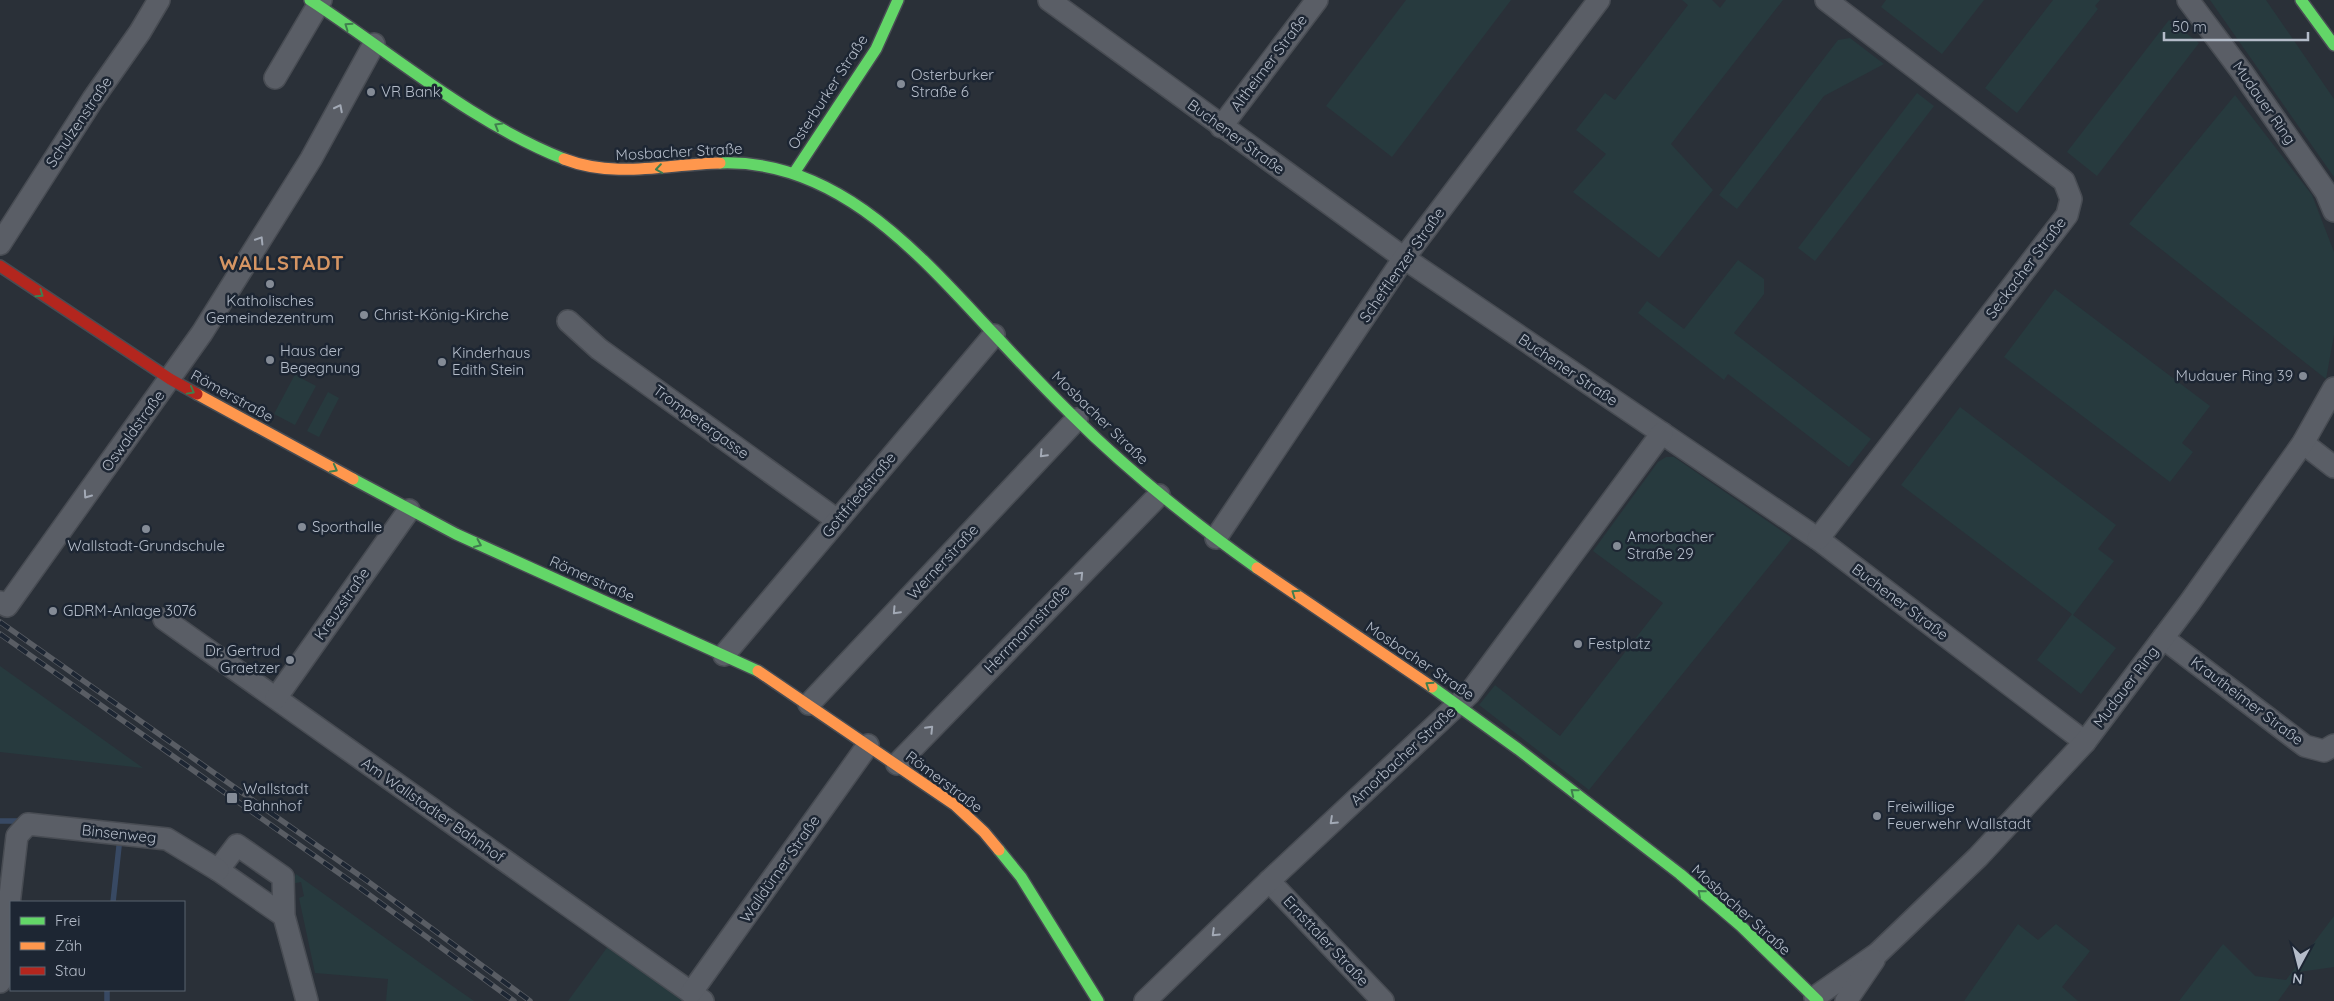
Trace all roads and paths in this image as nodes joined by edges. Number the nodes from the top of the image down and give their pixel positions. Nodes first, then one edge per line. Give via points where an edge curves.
1 (158, 0) edge
2 (898, 0) edge
3 (1049, 0) edge
4 (1317, 0) edge
5 (1599, 0) edge
6 (1826, 0) edge
7 (2188, 0) edge
8 (2302, 0) edge
9 (316, 2) edge
10 (374, 44) junction
11 (2334, 45) edge
12 (275, 78) dead end
13 (1221, 127) junction
14 (794, 173) junction
15 (2334, 210) edge
16 (0, 244) edge
17 (1404, 258) junction
18 (0, 266) edge
19 (568, 321) dead end
20 (994, 335) junction
21 (170, 379) junction
22 (2334, 388) edge
23 (1077, 419) junction
24 (1662, 432) junction
25 (2303, 443) junction
26 (2334, 467) edge
27 (1159, 495) junction
28 (409, 510) junction
29 (837, 520) junction
30 (1216, 538) junction
31 (1818, 539) junction
32 (4, 604) edge
33 (164, 619) dead end
34 (2163, 638) junction
35 (724, 655) junction
36 (276, 698) junction
37 (809, 704) junction
38 (1458, 705) junction
39 (2085, 742) junction
40 (868, 745) junction
41 (2334, 745) edge
42 (897, 764) junction
43 (218, 870) junction
44 (1269, 881) junction
45 (5, 888) edge
46 (284, 916) junction
47 (3, 933) edge
48 (1878, 953) junction
49 (0, 982) edge
50 (697, 997) edge
51 (1815, 1000) edge
52 (307, 1001) edge
53 (1098, 1001) edge
54 (1145, 1001) edge
55 (1383, 1001) edge
56 (1846, 1001) edge

1 - 16 street, Schulzenstraße
2 - 14 street, Osterburker Straße via 876,49
3 - 13 street, Buchener Straße
4 - 13 street, Altheimer Straße
5 - 17 street, Schefflenzer Straße
6 - 31 street, Seckacher Straße via 2064,181 2070,198 2067,215
7 - 15 street, Mudauer Ring via 2326,192
8 - 11 street
10 -> 9 street, Mosbacher Straße
9 - 12 street
14 -> 10 street, Mosbacher Straße via 734,161 638,172 601,170 566,161 502,128
21 -> 10 street, Oswaldstraße via 311,159
13 - 17 street, Buchener Straße
14 - 20 street, Mosbacher Straße via 844,197 880,221 919,253
17 - 24 street, Buchener Straße
17 - 30 street, Schefflenzer Straße
18 -> 21 street, Römerstraße
19 - 29 street, Trompetergasse via 599,349
20 - 23 street, Mosbacher Straße
20 - 29 street, Gottfriedstraße
21 -> 28 street, Römerstraße
21 -> 32 street, Oswaldstraße
22 - 25 street, Mudauer Ring
23 - 27 street, Mosbacher Straße
23 -> 37 street, Wernerstraße
24 - 31 street, Buchener Straße
24 - 38 street, Amorbacher Straße
25 - 26 street
25 - 34 street, Mudauer Ring
27 - 30 street, Mosbacher Straße
42 -> 27 street, Herrmannstraße
28 -> 35 street, Römerstraße
28 - 36 street, Kreuzstraße
29 - 35 street, Gottfriedstraße
38 -> 30 street, Mosbacher Straße
31 - 39 street, Buchener Straße
33 - 36 street, Am Wallstadter Bahnhof
34 - 39 street, Mudauer Ring
34 - 41 street, Krautheimer Straße via 2305,746 2324,751
35 - 37 street, Römerstraße via 766,675
36 - 50 street, Am Wallstadter Bahnhof
37 - 40 street, Römerstraße
38 -> 44 street, Amorbacher Straße
51 -> 38 street, Mosbacher Straße via 1754,938 1668,865
39 - 48 street, Mudauer Ring via 1978,857
40 - 42 street, Römerstraße
40 - 50 street, Walldürner Straße
42 - 53 street, Römerstraße via 955,805 984,832 1021,877
43 - 45 street, Binsenweg via 167,839 28,824 17,836
43 - 46 street, Binsenweg
43 - 46 street via 237,845 283,877
44 -> 54 street, Amorbacher Straße
44 - 55 street, Ernsttaler Straße
45 - 47 street
46 - 52 street
47 - 49 street
48 - 51 street, Mudauer Ring
48 - 56 street, Mudauer Ring

